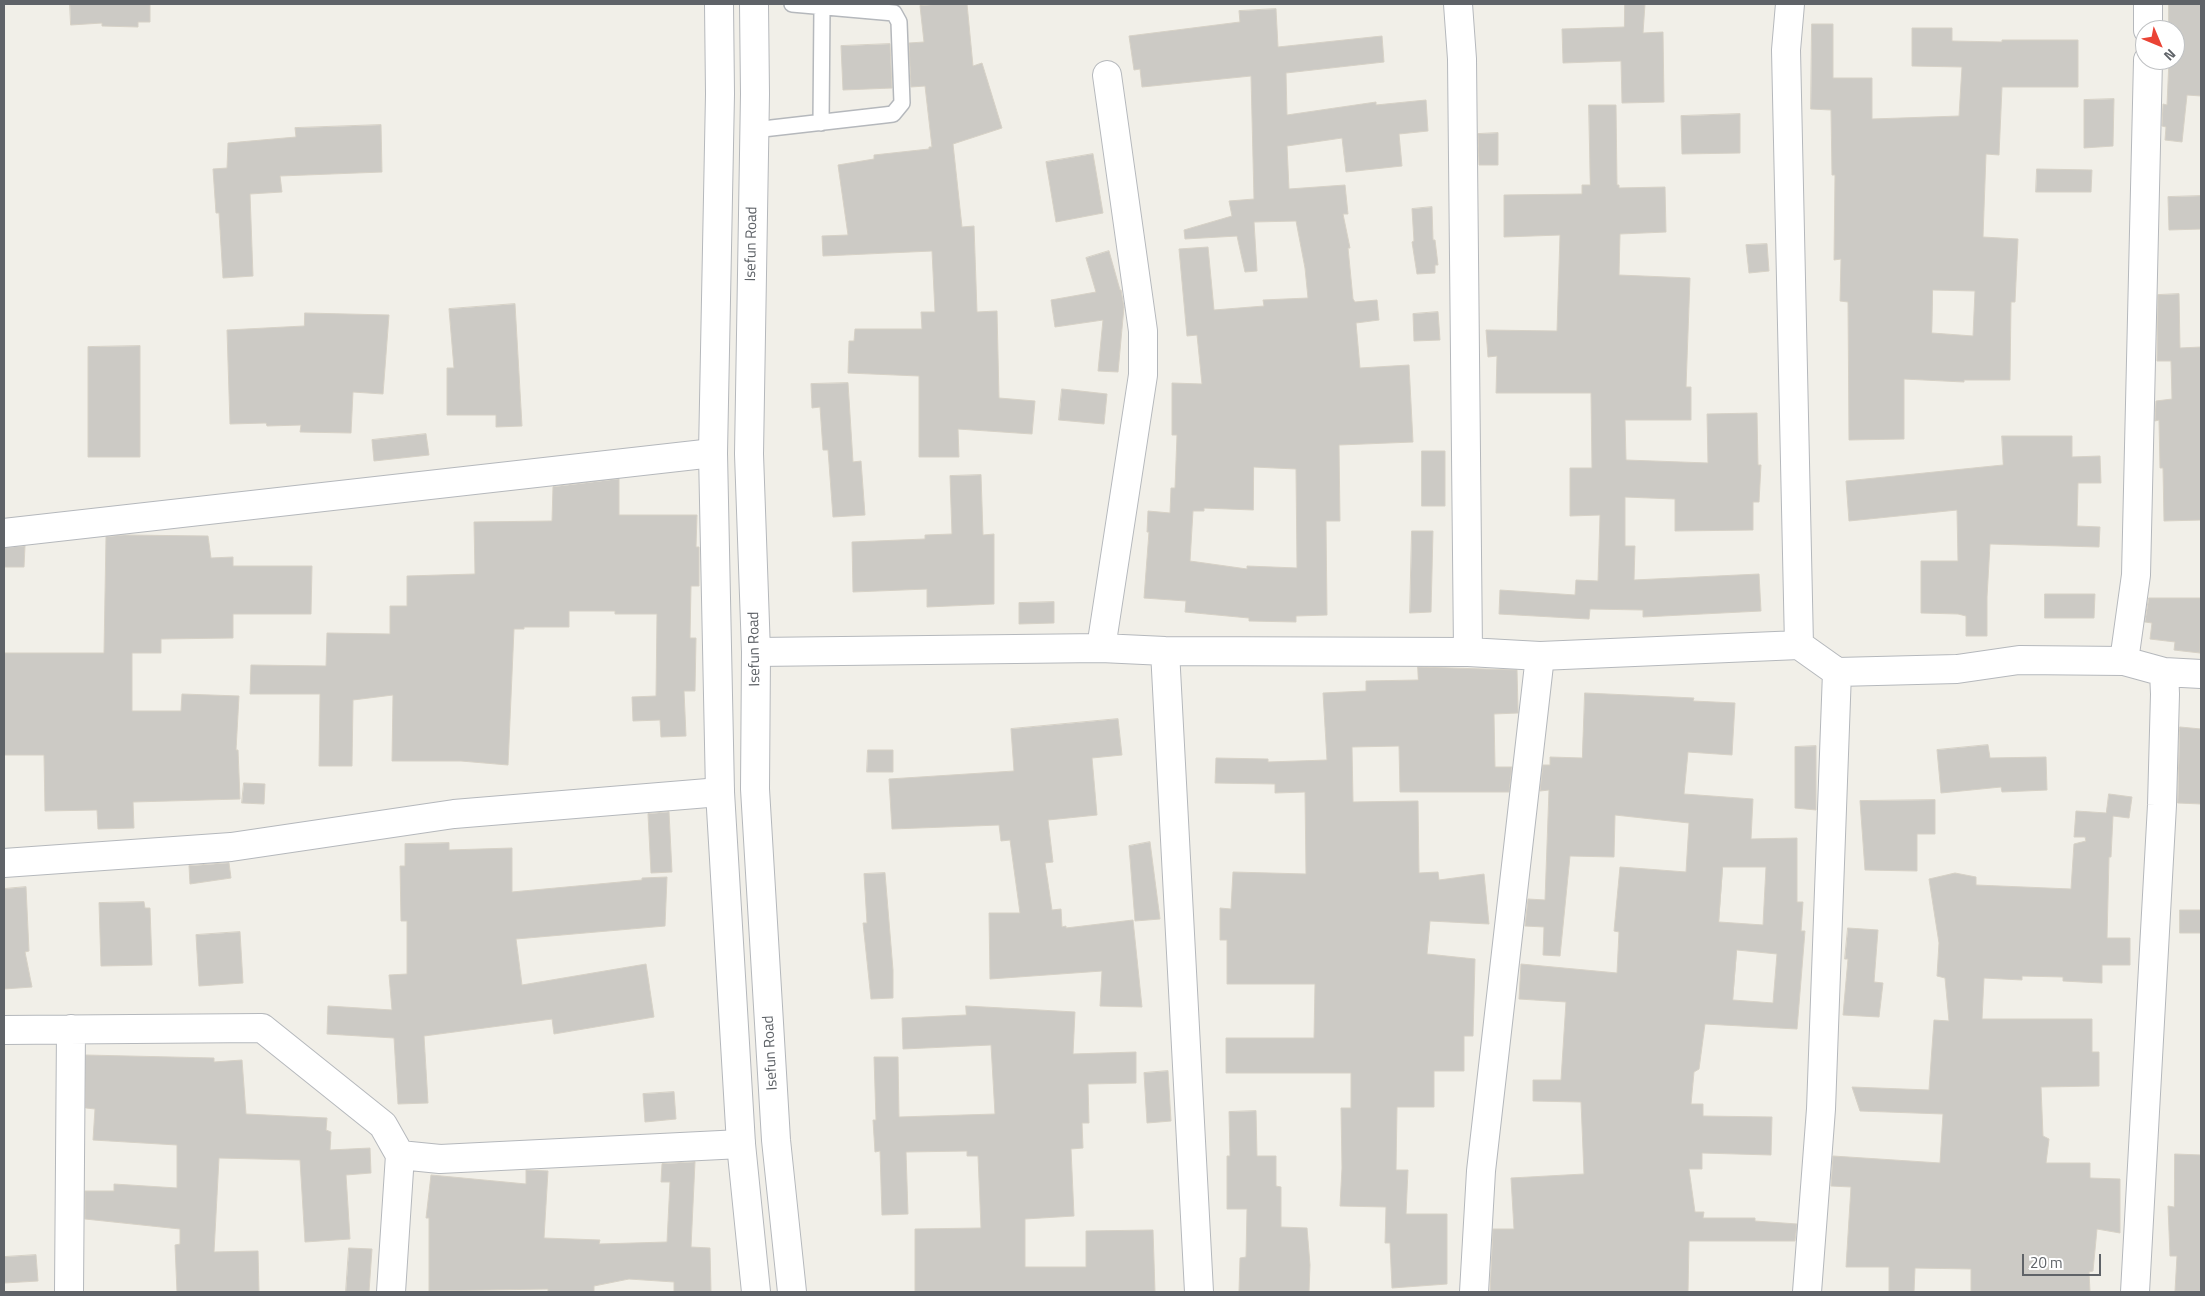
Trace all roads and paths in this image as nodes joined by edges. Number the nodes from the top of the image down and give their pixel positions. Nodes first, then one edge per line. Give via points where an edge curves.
1 (719, 4) edge
2 (754, 4) edge
3 (792, 4) edge
4 (1458, 4) edge
5 (1790, 4) edge
6 (2148, 4) edge
7 (822, 6) junction
8 (2148, 20) edge
9 (2148, 70) edge
10 (1107, 75) dead end
11 (821, 123) junction
12 (754, 130) junction
13 (713, 453) junction
14 (4, 533) edge
15 (1799, 645) junction
16 (1101, 648) junction
17 (1165, 651) junction
18 (756, 652) junction
19 (1468, 652) junction
20 (1540, 656) junction
21 (2124, 661) junction
22 (1837, 672) junction
23 (2164, 672) junction
24 (2201, 674) edge
25 (720, 792) junction
26 (4, 862) edge
27 (70, 1029) junction
28 (4, 1030) edge
29 (741, 1144) junction
30 (400, 1155) junction
31 (69, 1292) edge
32 (391, 1292) edge
33 (756, 1292) edge
34 (792, 1292) edge
35 (1199, 1292) edge
36 (1474, 1292) edge
37 (1807, 1292) edge
38 (2135, 1292) edge

1 - 13 street
2 - 12 street, Isefun Road
3 - 7 lane
4 - 19 street via 1462,59
5 - 15 street via 1786,60
6 - 8 street
7 - 11 lane
7 - 11 lane via 894,13 899,22 902,103 893,114
9 - 21 street via 2136,574
10 - 16 street via 1143,332 1142,375
11 - 12 lane
12 - 18 street, Isefun Road via 749,454
13 - 14 street
13 - 25 street
15 - 20 street
15 - 22 street
16 - 17 street
16 - 18 street
17 - 19 street
17 - 35 street
18 - 34 street, Isefun Road via 755,789 776,1140
19 - 20 street
20 - 36 street via 1482,1171
21 - 22 street via 2019,660 1957,668
21 - 23 street
22 - 37 street via 1821,1108
23 - 24 street
23 - 38 street via 2162,805
25 - 26 street via 454,814 231,847
25 - 29 street
27 - 28 street
27 - 30 street via 262,1028 383,1125
27 - 31 street
29 - 30 street via 440,1159
29 - 33 street
30 - 32 street

